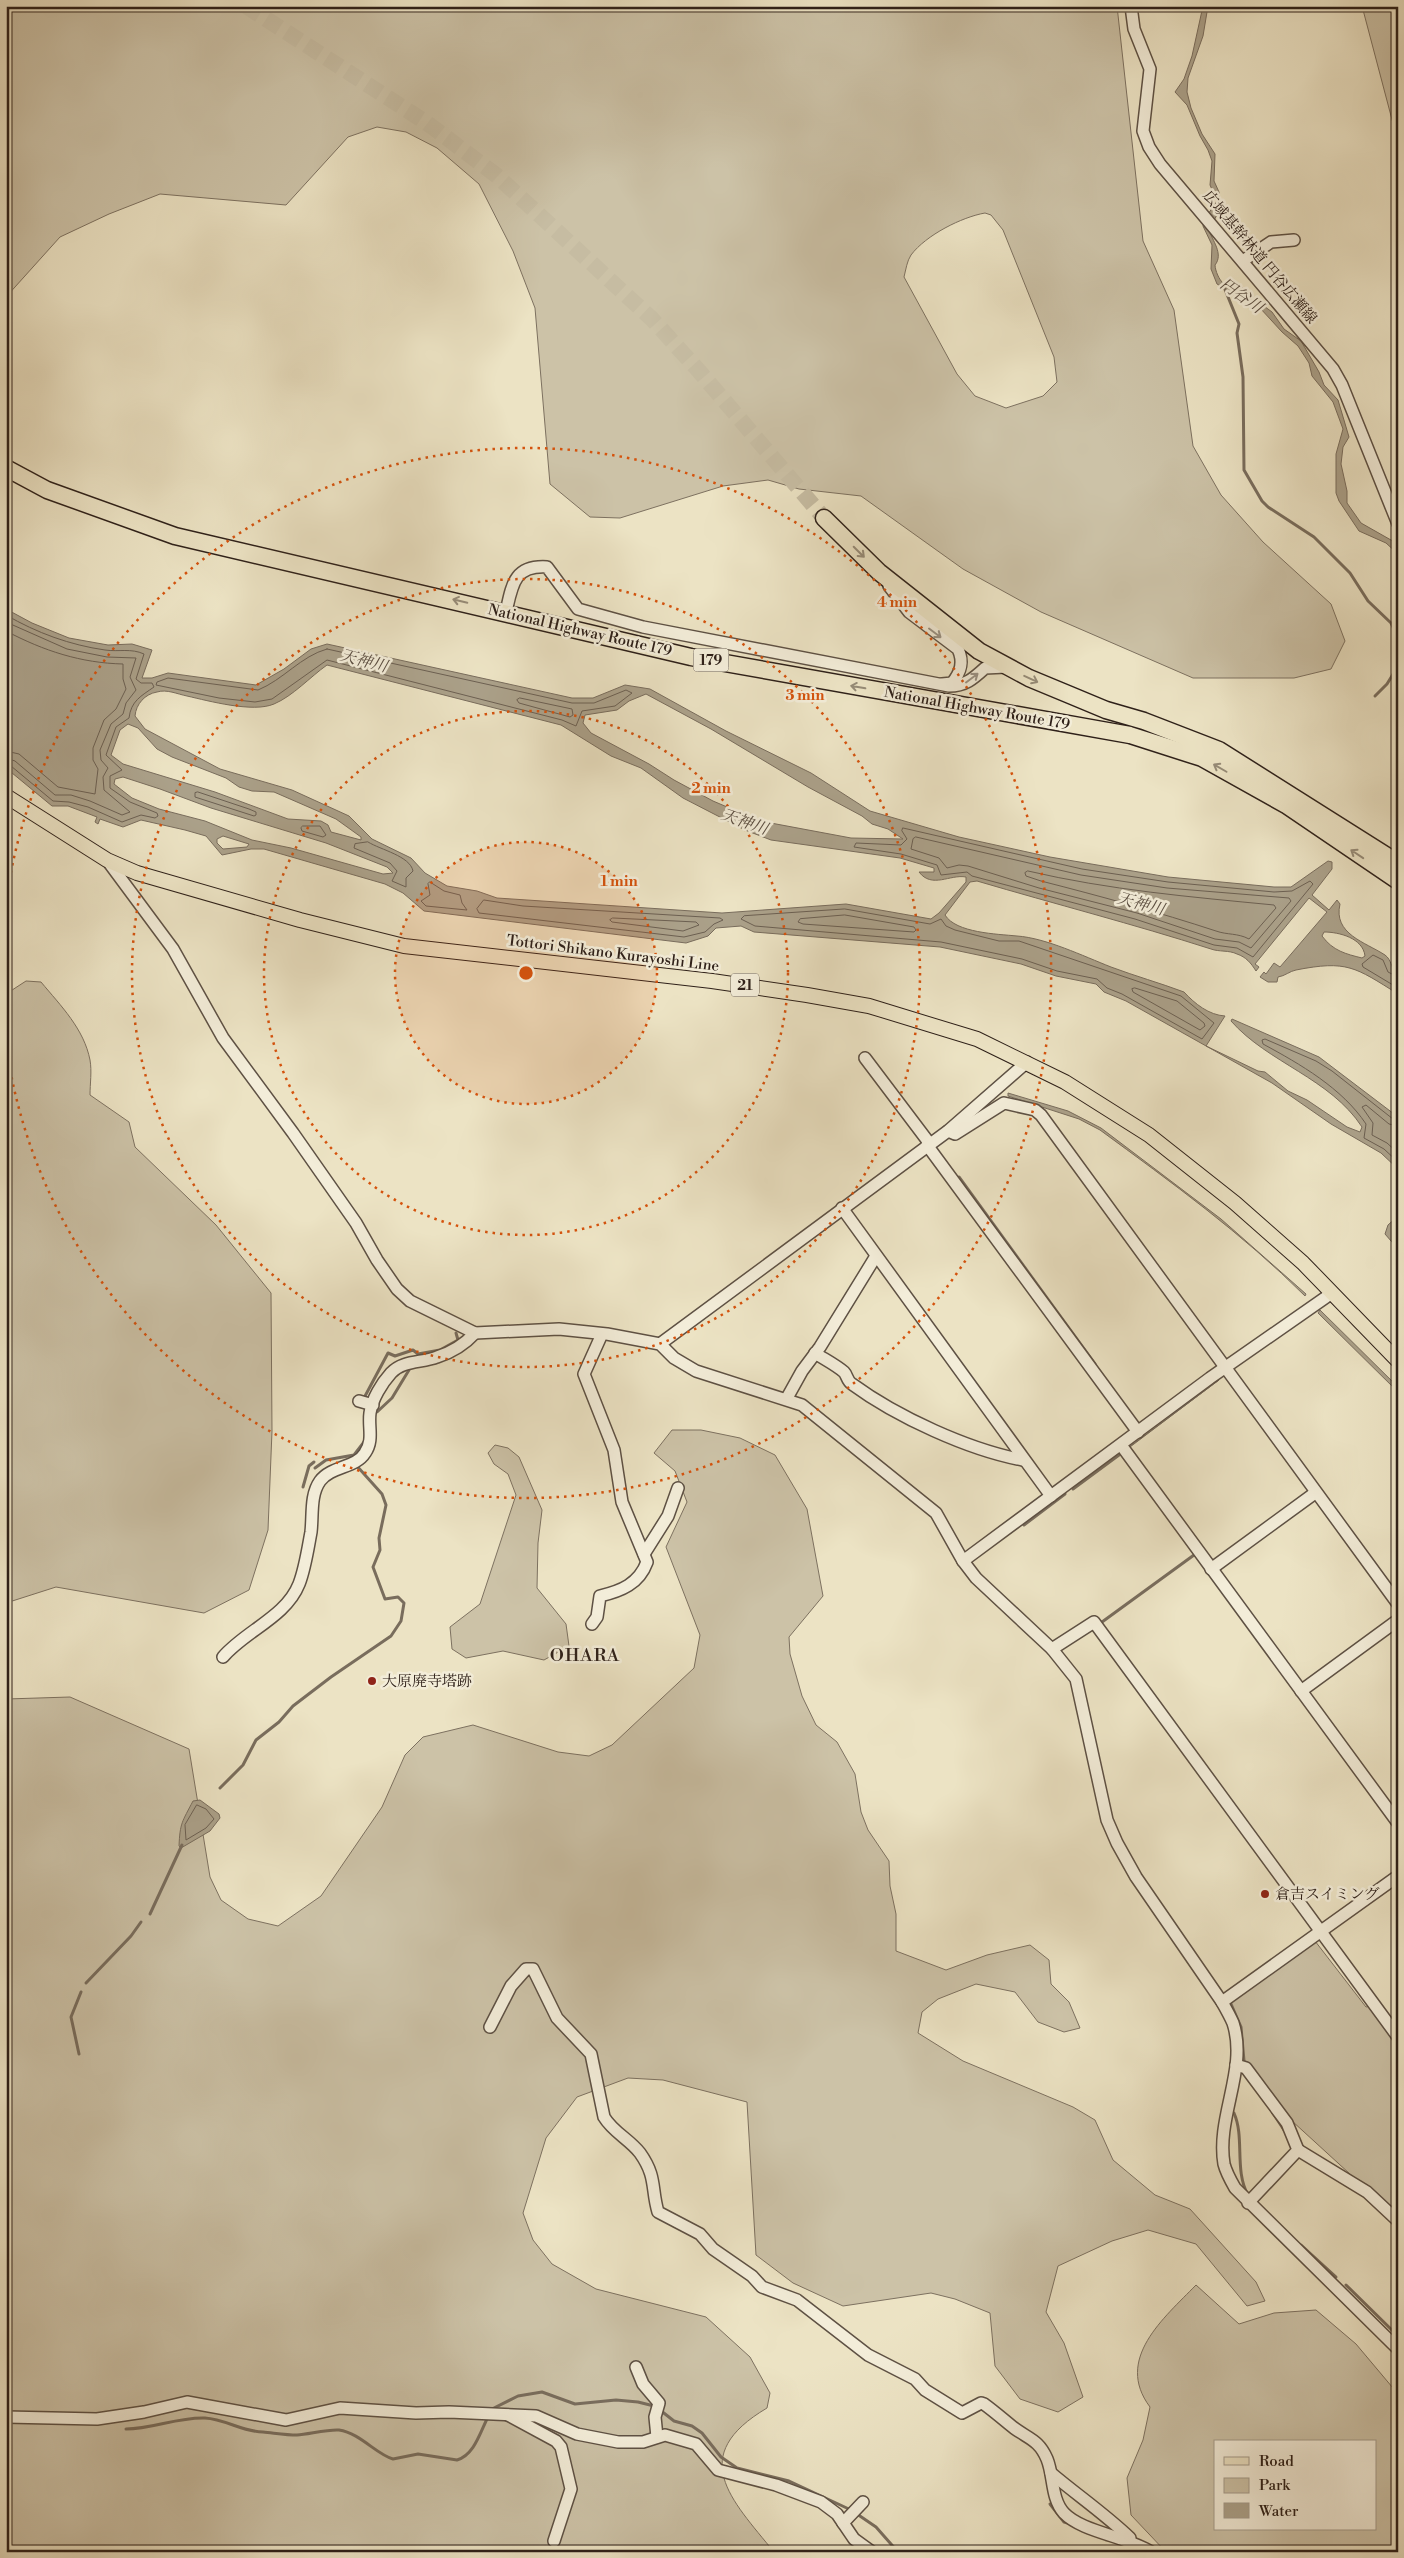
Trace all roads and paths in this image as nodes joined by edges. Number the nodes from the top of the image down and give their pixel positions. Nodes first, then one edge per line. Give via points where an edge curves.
1 (1131, 6) edge
2 (1294, 240) dead end
3 (1244, 260) junction
4 (6, 468) edge
5 (824, 518) tunnel mouth
6 (1398, 524) edge
7 (878, 572) junction
8 (506, 612) junction
9 (1007, 667) junction
10 (936, 685) junction
11 (6, 796) edge
12 (107, 860) junction
13 (1398, 862) edge
14 (1398, 882) edge
15 (865, 1058) dead end
16 (1027, 1062) junction
17 (948, 1131) junction
18 (928, 1144) junction
19 (842, 1208) junction
20 (876, 1256) junction
21 (1332, 1292) junction
22 (475, 1333) junction
23 (602, 1334) junction
24 (660, 1344) junction
25 (815, 1353) junction
26 (1398, 1361) edge
27 (1225, 1368) junction
28 (787, 1398) junction
29 (359, 1401) dead end
30 (373, 1405) junction
31 (1138, 1432) junction
32 (1121, 1445) junction
33 (1024, 1460) junction
34 (678, 1488) dead end
35 (1315, 1493) junction
36 (1051, 1496) junction
37 (644, 1554) junction
38 (963, 1561) junction
39 (1211, 1569) junction
40 (1398, 1604) edge
41 (1398, 1620) edge
42 (592, 1624) dead end
43 (1052, 1649) junction
44 (223, 1657) dead end
45 (1301, 1691) junction
46 (1398, 1823) edge
47 (1398, 1876) edge
48 (1320, 1932) junction
49 (1222, 2002) junction
50 (490, 2027) dead end
51 (1398, 2037) edge
52 (1236, 2065) junction
53 (1298, 2150) junction
54 (1248, 2203) junction
55 (1398, 2221) edge
56 (1398, 2349) edge
57 (636, 2367) dead end
58 (507, 2415) junction
59 (6, 2417) edge
60 (657, 2437) junction
61 (1051, 2473) junction
62 (863, 2502) dead end
63 (843, 2523) junction
64 (554, 2541) dead end
65 (1134, 2542) junction
66 (872, 2552) edge
67 (1151, 2552) edge

1 - 3 street, 広域基幹林道 円谷広瀬線 via 1134,29 1150,69 1142,131 1149,147 1160,164
2 - 3 street via 1271,242
3 - 6 street, 広域基幹林道 円谷広瀬線 via 1333,368
8 -> 4 highway, National Highway Route 179 / 179 via 175,536 46,490
5 -> 7 highway, National Highway Route 179
7 - 9 highway, National Highway Route 179 via 964,640
7 -> 10 street via 909,612 958,649 962,658 956,678 952,683
8 - 10 street via 512,587 522,571 532,566 547,567 578,609 643,627
14 -> 8 highway, National Highway Route 179 / 179 via 1286,805 1202,758 1130,735 691,657
10 -> 9 street via 960,686 985,668
9 -> 13 highway, National Highway Route 179 via 1088,703 1219,750
11 - 12 main road, Tottori Shikano Kurayoshi Line / 21
12 - 16 main road, Tottori Shikano Kurayoshi Line / 21 via 137,873 404,946 712,981 869,1006 977,1039
12 - 22 street via 173,948 223,1038 356,1223 397,1289 410,1301
15 - 18 street
16 - 17 street
16 - 21 main road, Tottori Shikano Kurayoshi Line / 21 via 1100,1102 1149,1135 1235,1203
17 - 18 street
17 - 27 street via 955,1134 1004,1103 1035,1110
18 - 19 street
18 - 31 street
19 - 20 street
19 - 24 street
20 - 25 street
20 - 33 street
21 - 26 main road, Tottori Shikano Kurayoshi Line / 21
21 - 27 street
22 - 23 street via 559,1329
22 - 30 street via 461,1347 436,1358 408,1363 393,1371 381,1386
23 - 24 street
23 - 37 street via 584,1374 614,1450 622,1502
24 - 28 street via 674,1358 696,1371 724,1382
25 - 28 street
25 - 33 street via 846,1374 850,1383 889,1407 988,1452
27 - 31 street
27 - 35 street
28 - 38 street via 815,1414 936,1513
29 - 30 street
30 - 44 street via 370,1443 364,1455 330,1471 320,1480 314,1493 311,1532 299,1585 283,1609
31 - 32 street
32 - 36 street
32 - 39 street
33 - 36 street
34 - 37 street via 670,1512
35 - 39 street
35 - 40 street
36 - 38 street
37 - 42 street via 647,1562 643,1573 624,1589 600,1596 597,1617
38 - 43 street via 976,1578
39 - 45 street
41 - 45 street
43 - 48 street via 1094,1622
43 - 49 street via 1076,1679 1107,1820 1117,1844
45 - 46 street
47 - 48 street
48 - 49 street
48 - 51 street
49 - 52 street via 1236,2036
50 - 61 street via 511,1986 526,1969 533,1970 557,2018 591,2054 604,2117 639,2152 648,2167 654,2182 658,2212 700,2234 713,2249 752,2276 762,2287 797,2300 868,2355 915,2379 925,2390 956,2410 962,2413 984,2404 1033,2438
52 - 53 street via 1246,2068 1287,2123
52 - 54 street via 1228,2101 1224,2166 1235,2188
53 - 54 street
53 - 55 street via 1367,2192
54 - 56 street
57 - 60 street via 646,2389 658,2400 655,2417
58 - 59 street via 340,2408 286,2420 187,2402 97,2419
58 - 60 street via 536,2416 596,2439 643,2442
58 - 64 street via 561,2447 571,2489
60 - 63 street via 665,2435 696,2444 718,2470 776,2485 821,2502
61 - 65 street via 1106,2515
61 - 65 street via 1059,2506 1069,2517 1085,2526
62 - 63 street
63 - 66 street via 854,2539
65 - 67 street

